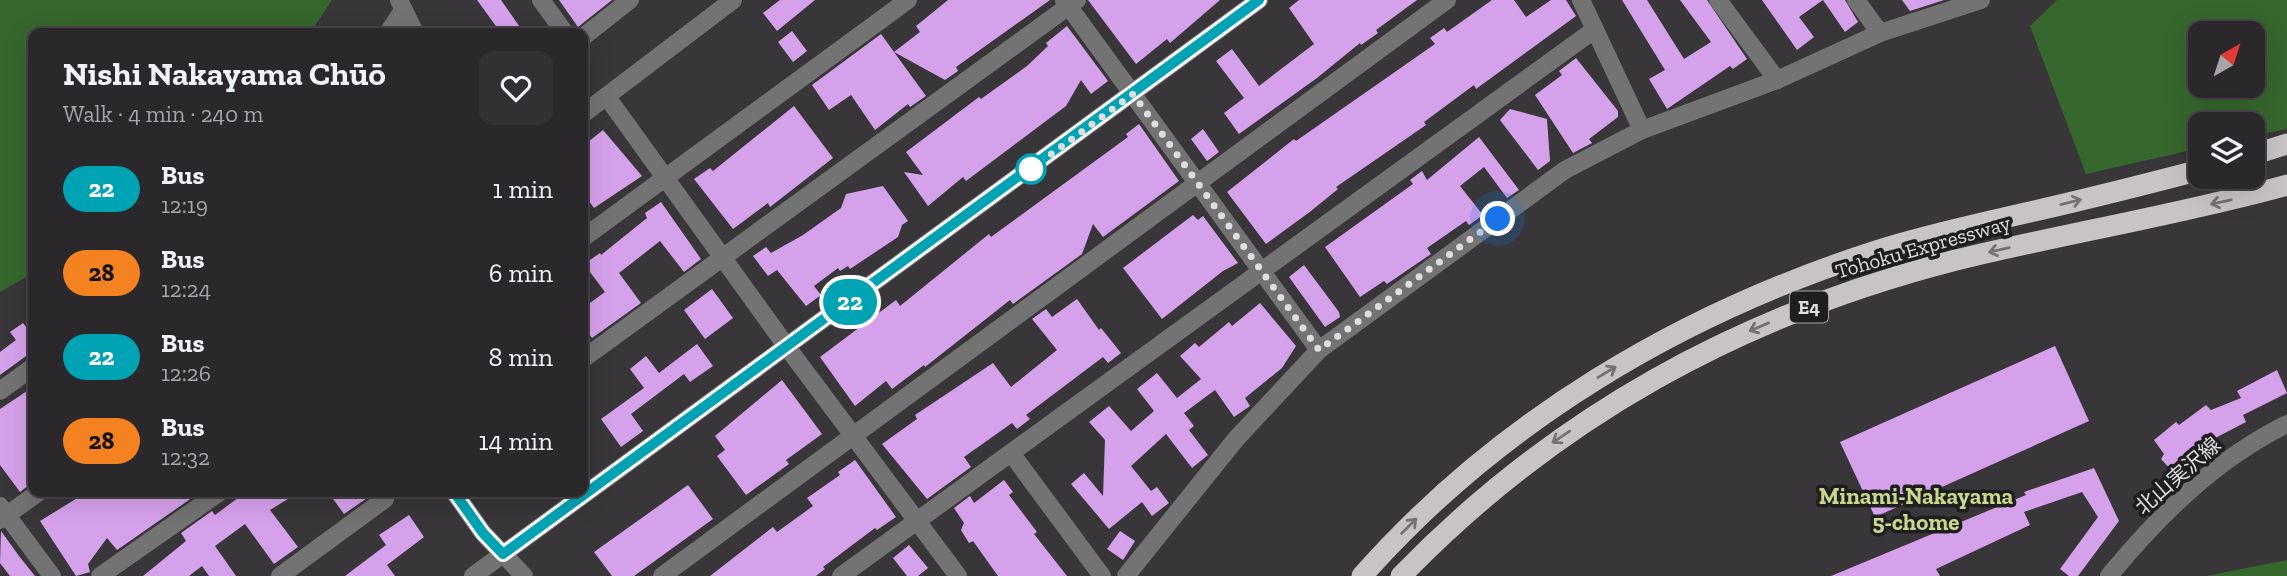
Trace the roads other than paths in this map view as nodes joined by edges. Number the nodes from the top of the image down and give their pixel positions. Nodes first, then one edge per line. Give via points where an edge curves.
1 (541, 0) edge
2 (630, 0) edge
3 (733, 0) edge
4 (908, 0) edge
5 (1259, 0) edge
6 (1447, 0) edge
7 (1581, 0) edge
8 (1718, 0) edge
9 (1856, 0) edge
10 (1981, 0) edge
11 (1070, 2) edge
12 (401, 5) edge
13 (390, 28) edge
14 (412, 28) edge
15 (561, 28) edge
16 (1594, 30) junction
17 (588, 33) edge
18 (1880, 33) junction
19 (1777, 80) junction
20 (1133, 94) junction
21 (607, 97) junction
22 (588, 110) edge
23 (1642, 130) junction
24 (2287, 144) edge
25 (2265, 151) edge
26 (2188, 173) edge
27 (666, 176) junction
28 (1199, 182) junction
29 (2287, 185) edge
30 (588, 234) edge
31 (724, 258) junction
32 (1262, 269) junction
33 (787, 347) junction
34 (1319, 350) junction
35 (588, 355) edge
36 (28, 371) edge
37 (0, 391) edge
38 (2287, 424) edge
39 (854, 435) junction
40 (1011, 453) junction
41 (588, 492) edge
42 (31, 497) edge
43 (213, 497) edge
44 (384, 497) edge
45 (458, 497) edge
46 (581, 497) edge
47 (2, 514) edge
48 (916, 520) junction
49 (503, 554) junction
50 (52, 576) edge
51 (100, 576) edge
52 (280, 576) edge
53 (473, 576) edge
54 (524, 576) edge
55 (662, 576) edge
56 (841, 576) edge
57 (958, 576) edge
58 (1102, 576) edge
59 (1126, 576) edge
60 (1362, 576) edge
61 (1401, 576) edge
62 (2109, 576) edge

1 - 15 street
2 - 17 street
3 - 21 street
4 - 27 street
5 - 20 street
6 - 28 street
7 - 16 street
8 - 19 street
9 - 18 street
10 - 18 street
11 - 20 street
11 - 31 street
12 - 13 street
12 - 14 street
16 - 23 street
16 - 32 street
18 - 19 street
19 - 23 street
20 - 28 street
20 - 33 street
21 - 22 street
21 - 27 street
23 - 34 street via 1565,170
24 - 25 highway
60 -> 26 highway, Tohoku Expressway / E4 via 1440,496 1532,422 1582,387 1696,323 1807,274 1878,250
27 - 30 street
27 - 31 street
28 - 32 street
28 - 39 street
29 -> 61 highway, Tohoku Expressway / E4 via 1954,261 1820,302 1760,326 1660,374 1552,443 1465,514
31 - 33 street
31 - 35 street
32 - 34 street
32 - 40 street
33 - 39 street
33 - 41 street
34 - 59 street via 1236,439
36 - 37 street
38 - 62 street, 北山実沢線 via 2193,486
39 - 48 street
39 - 55 street
40 - 48 street
40 - 58 street
42 - 47 street
43 - 51 street
44 - 52 street
45 - 49 street
46 - 49 street
47 - 50 street
48 - 56 street
48 - 57 street
49 - 53 street
49 - 54 street

